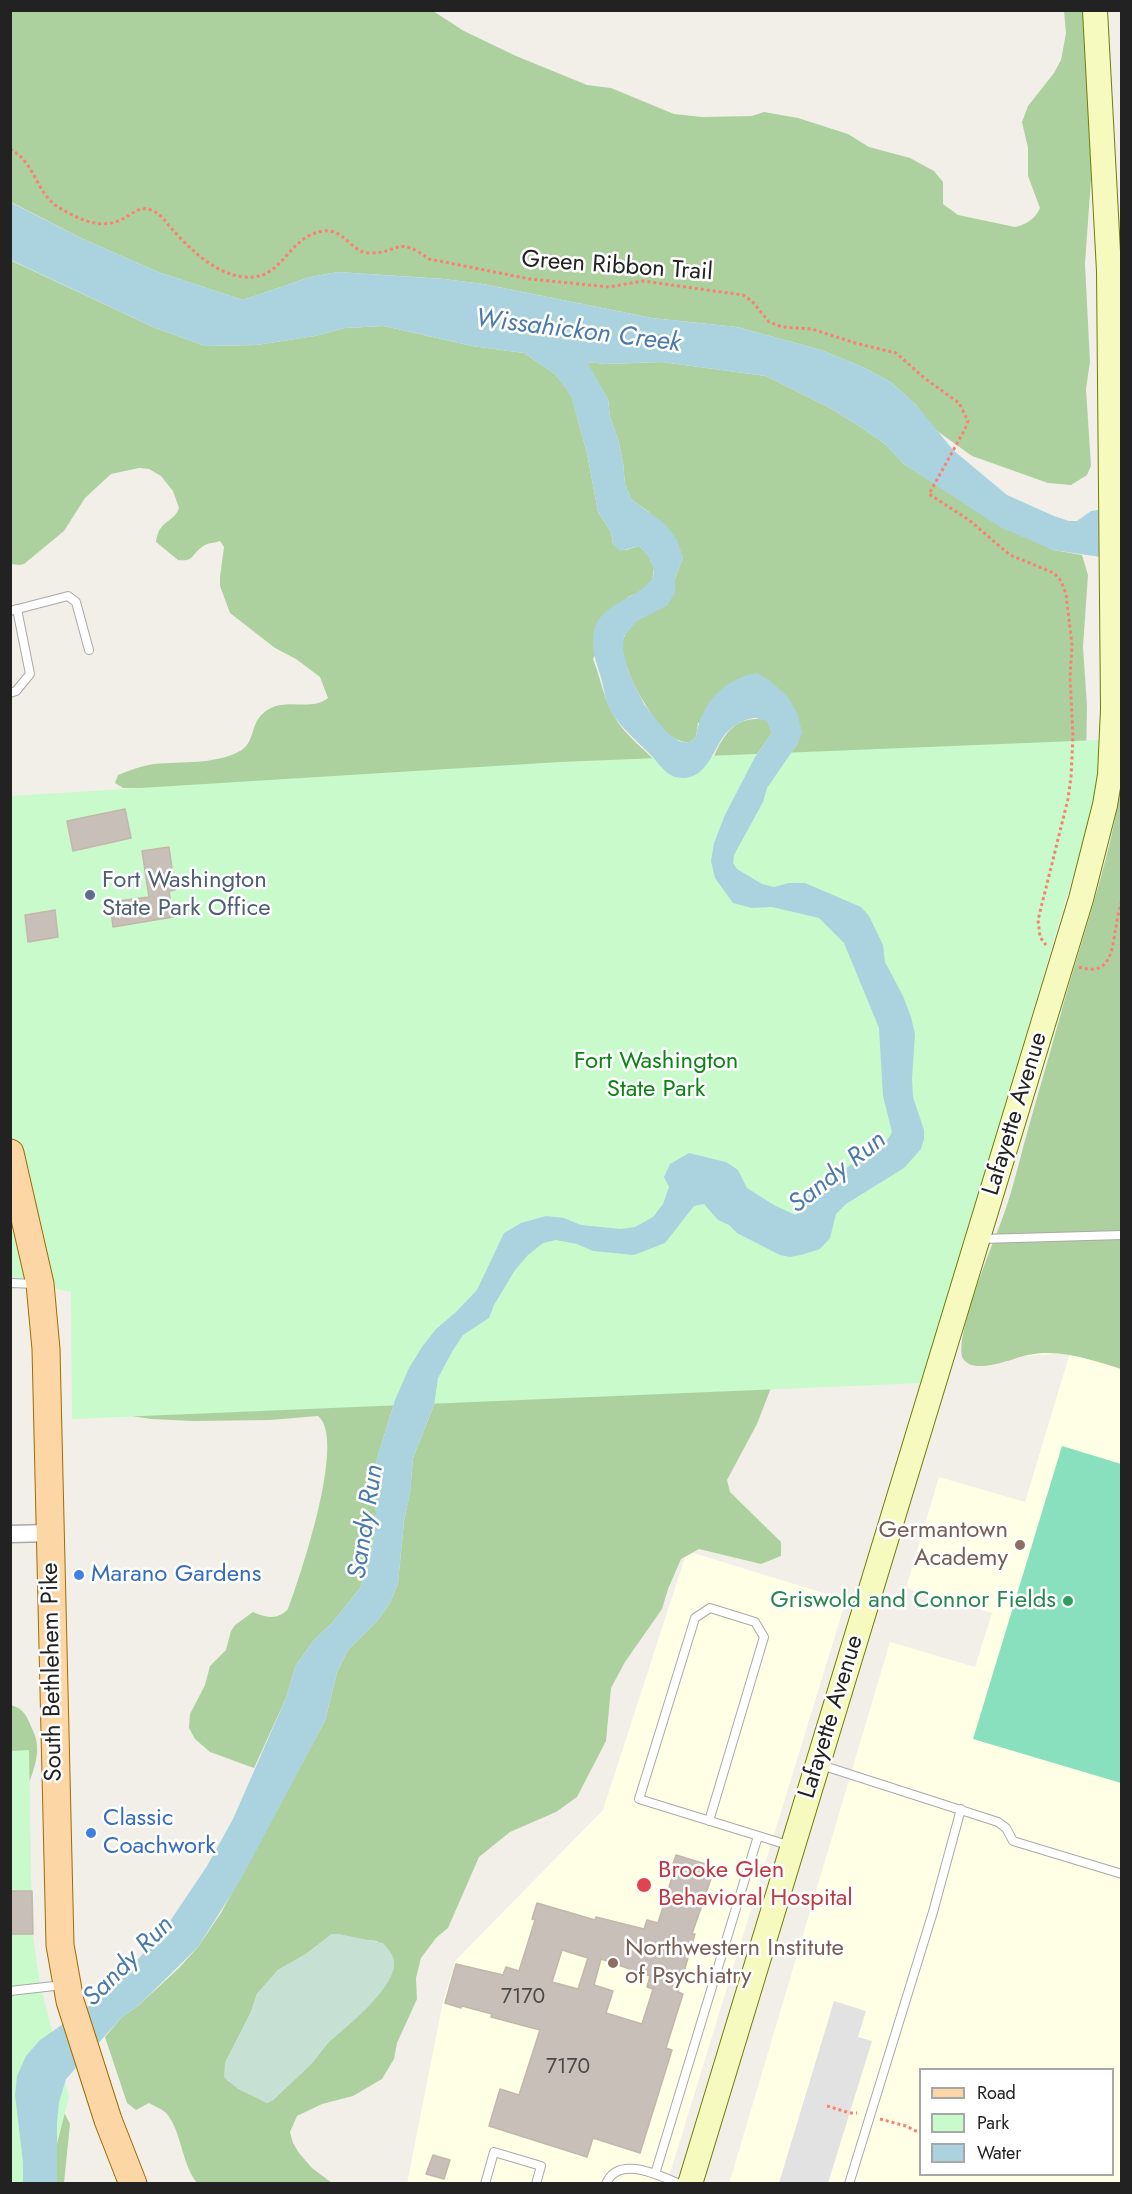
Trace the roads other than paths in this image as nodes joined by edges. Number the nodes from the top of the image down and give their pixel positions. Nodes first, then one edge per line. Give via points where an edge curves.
1 (1095, 10) edge
2 (14, 610) edge
3 (89, 650) dead end
4 (10, 693) edge
5 (10, 1153) edge
6 (1122, 1235) edge
7 (978, 1239) junction
8 (10, 1283) edge
9 (40, 1284) junction
10 (10, 1533) edge
11 (50, 1533) junction
12 (818, 1764) junction
13 (961, 1809) junction
14 (709, 1821) junction
15 (758, 1836) junction
16 (792, 1846) junction
17 (1122, 1874) edge
18 (10, 1990) edge
19 (69, 1993) junction
20 (655, 2174) junction
21 (133, 2184) edge
22 (485, 2184) edge
23 (536, 2184) edge
24 (606, 2184) edge
25 (680, 2184) edge
26 (690, 2184) edge
27 (849, 2184) edge

1 - 7 main road, Lafayette Avenue via 1109,271 1113,571 1110,775 1081,899
2 - 3 lane via 68,596 76,602
2 - 4 lane via 30,674
5 - 9 main road, South Bethlehem Pike
6 - 7 lane
7 - 12 main road, Lafayette Avenue
8 - 9 lane
9 - 11 main road, South Bethlehem Pike via 46,1349
10 - 11 street
11 - 19 main road, South Bethlehem Pike via 60,1945
12 - 13 lane
12 - 16 main road, Lafayette Avenue
13 - 17 lane via 998,1822 1013,1841
13 - 27 lane
14 - 14 lane via 639,1799 695,1618 710,1608 755,1622 764,1637
14 - 15 lane
15 - 16 lane
15 - 20 lane
16 - 26 main road, Lafayette Avenue
18 - 19 lane
19 - 21 main road, South Bethlehem Pike via 108,2120
20 - 24 lane via 622,2169 608,2178
20 - 25 lane
22 - 23 lane via 494,2152 541,2166

